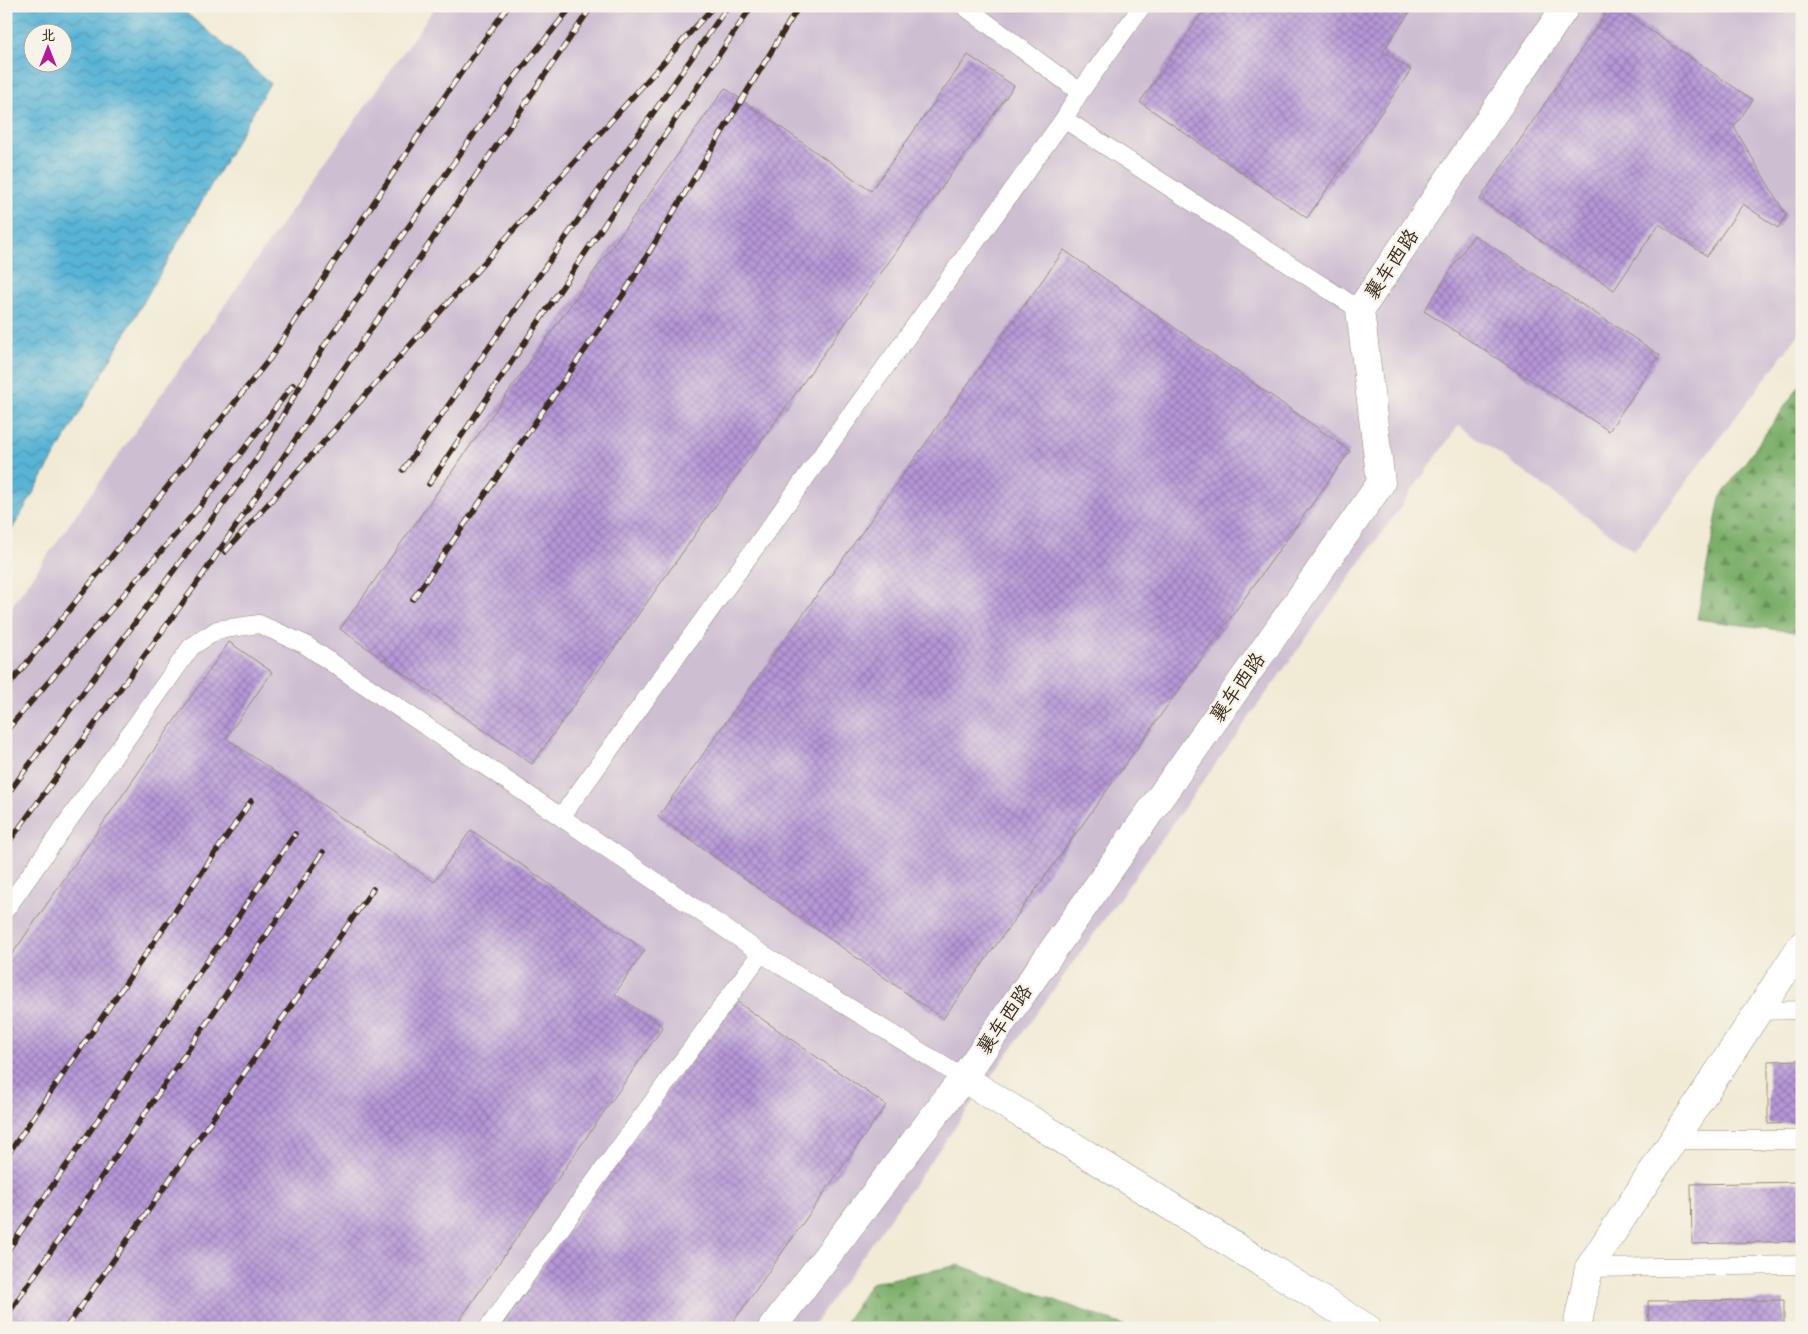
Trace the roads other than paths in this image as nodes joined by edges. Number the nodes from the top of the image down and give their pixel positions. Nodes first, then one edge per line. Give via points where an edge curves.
1 (964, 6) edge
2 (1142, 6) edge
3 (1566, 6) edge
4 (1080, 92) junction
5 (1064, 119) junction
6 (1360, 310) junction
7 (561, 817) junction
8 (6, 909) edge
9 (1802, 945) edge
10 (761, 953) junction
11 (1802, 1010) edge
12 (1758, 1011) junction
13 (963, 1078) junction
14 (1674, 1140) junction
15 (1802, 1140) edge
16 (1802, 1265) edge
17 (1589, 1268) junction
18 (488, 1328) edge
19 (772, 1328) edge
20 (1367, 1328) edge
21 (1577, 1328) edge

1 - 4 lane
2 - 4 lane
3 - 6 street, 襄车西路
4 - 5 lane
5 - 6 lane
5 - 7 lane
6 - 13 street, 襄车西路 via 1380,483
7 - 8 lane via 304,644 259,624 217,630 191,647
7 - 10 lane
9 - 12 street
10 - 13 lane
10 - 18 lane
11 - 12 lane
12 - 14 street
13 - 19 street, 襄车西路
13 - 20 street
14 - 15 lane
14 - 17 street
16 - 17 lane
17 - 21 street

